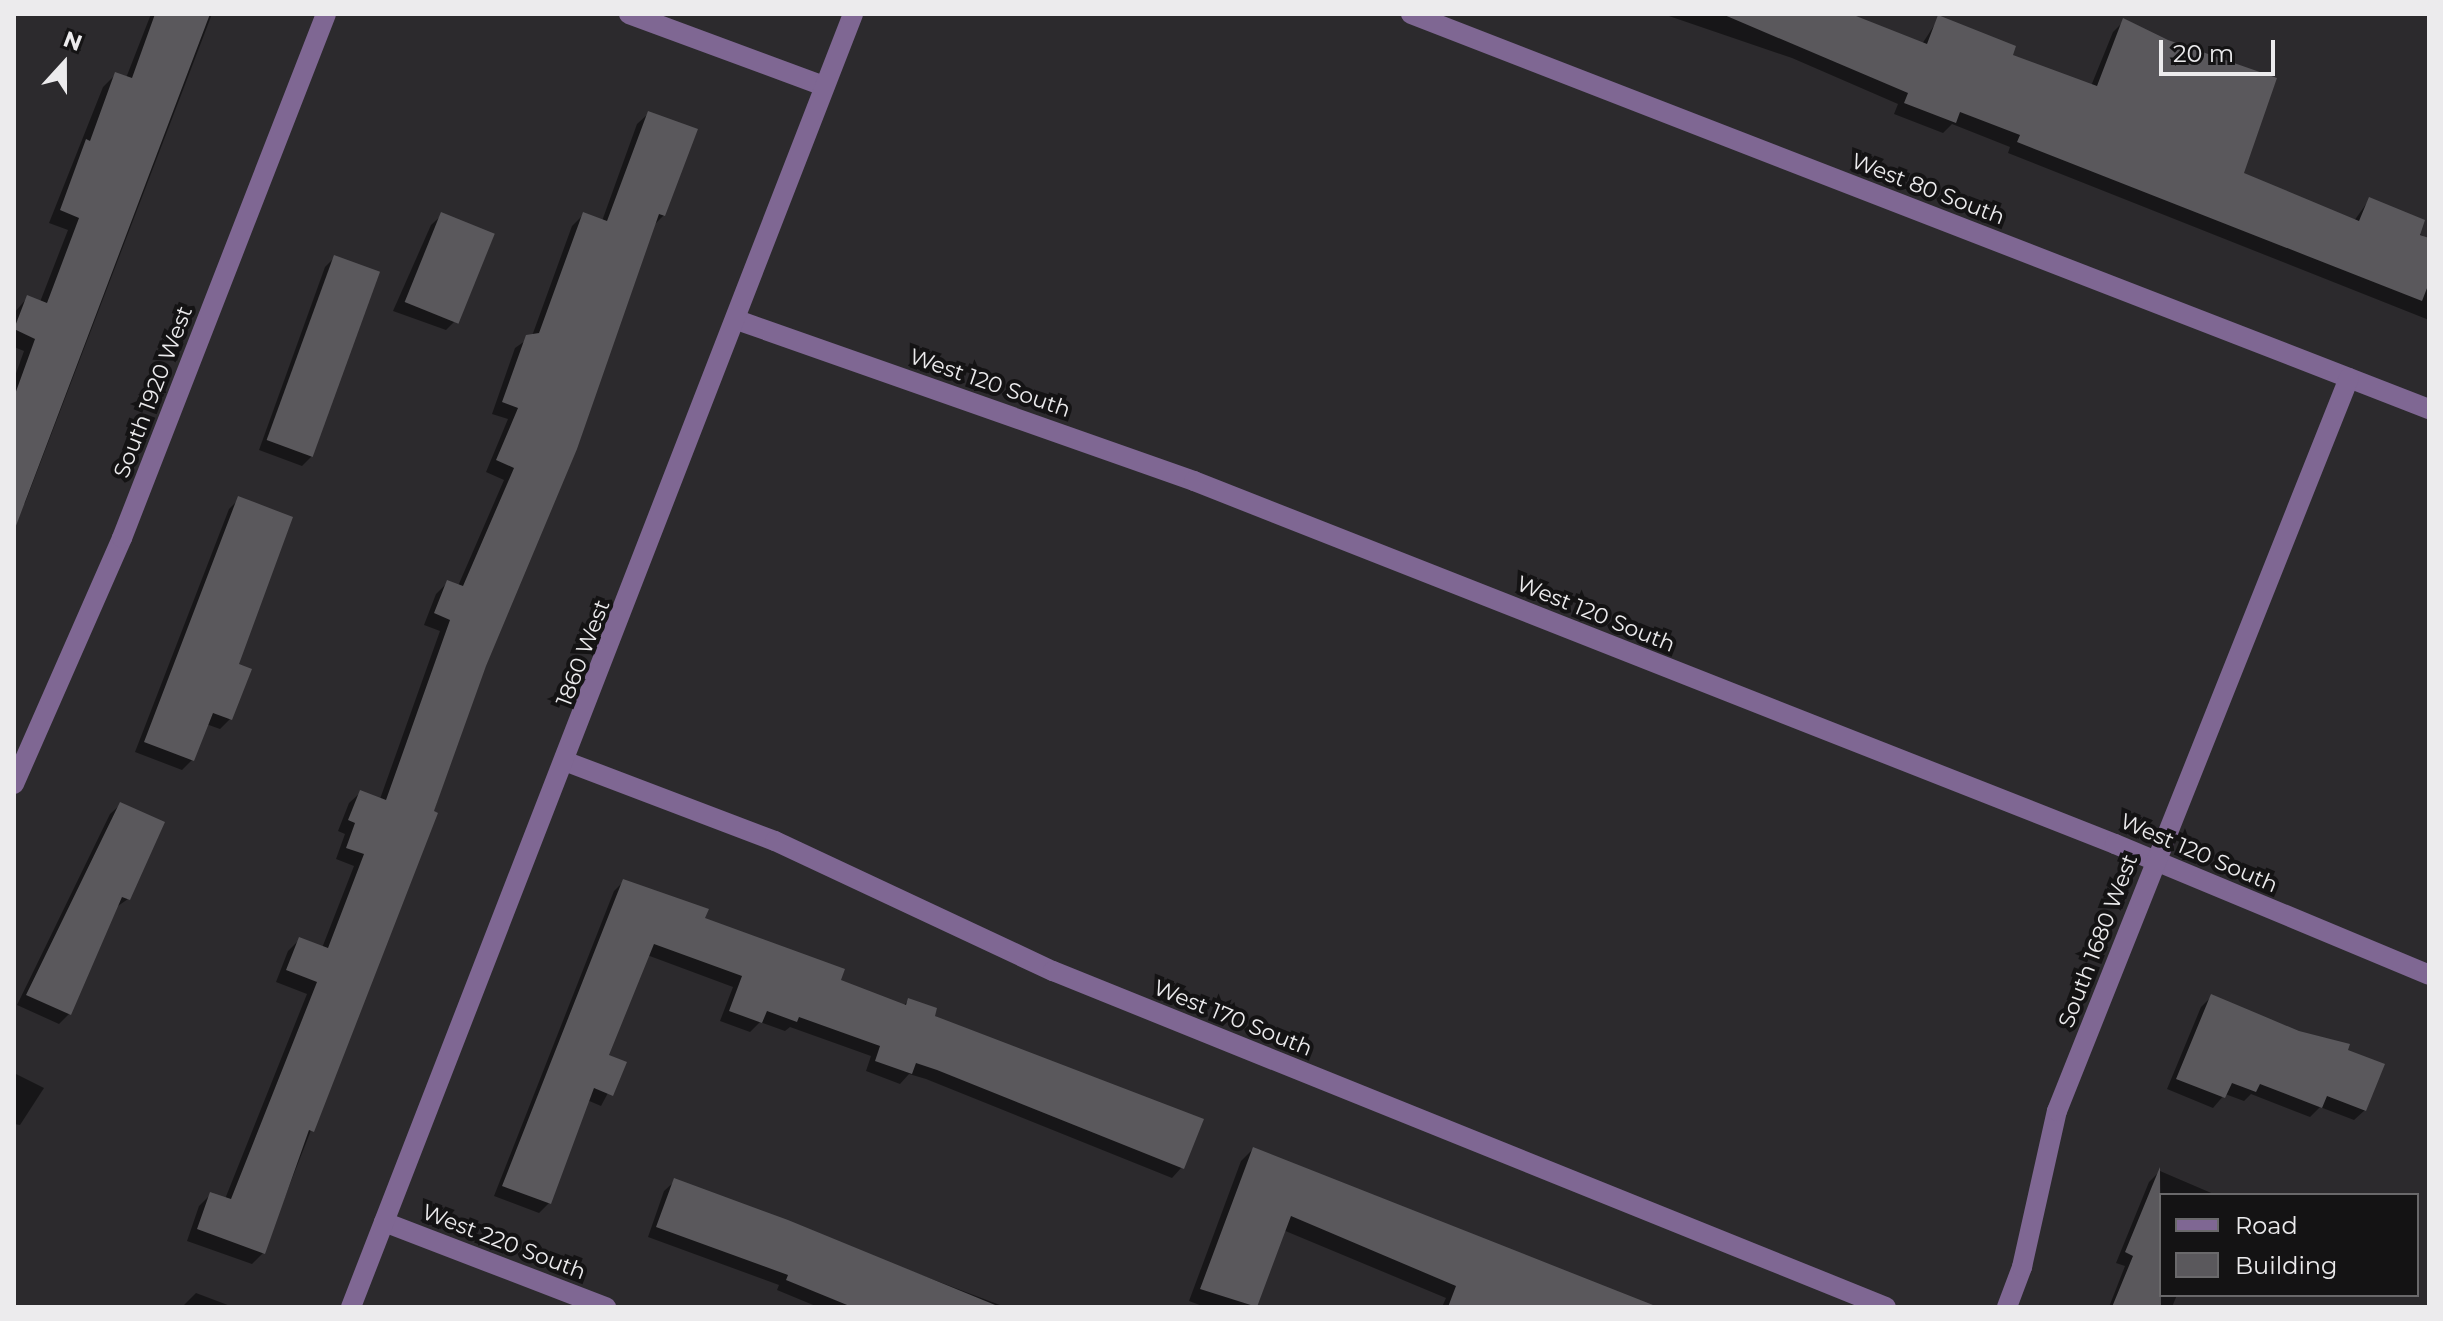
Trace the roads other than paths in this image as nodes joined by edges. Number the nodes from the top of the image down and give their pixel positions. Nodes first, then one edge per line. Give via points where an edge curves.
1 (326, 14) edge
2 (629, 14) edge
3 (853, 14) edge
4 (1411, 14) edge
5 (824, 86) junction
6 (737, 320) junction
7 (2349, 378) junction
8 (2429, 409) edge
9 (567, 762) junction
10 (14, 784) edge
11 (2155, 861) junction
12 (2429, 975) edge
13 (384, 1222) junction
14 (351, 1307) edge
15 (606, 1307) edge
16 (1886, 1307) edge
17 (2007, 1307) edge

1 - 10 street, South 1920 West via 122,538
2 - 5 street
3 - 5 street, 1860 West
4 - 7 street, West 80 South
5 - 6 street, 1860 West
6 - 9 street, 1860 West
6 - 11 street, West 120 South via 1194,481
7 - 8 street, West 80 South
7 - 11 street, South 1680 West
9 - 13 street, 1860 West
9 - 16 street, West 170 South via 775,841 1053,971
11 - 12 street, West 120 South
11 - 17 street, South 1680 West via 2057,1111 2022,1267
13 - 14 street, 1860 West
13 - 15 street, West 220 South

